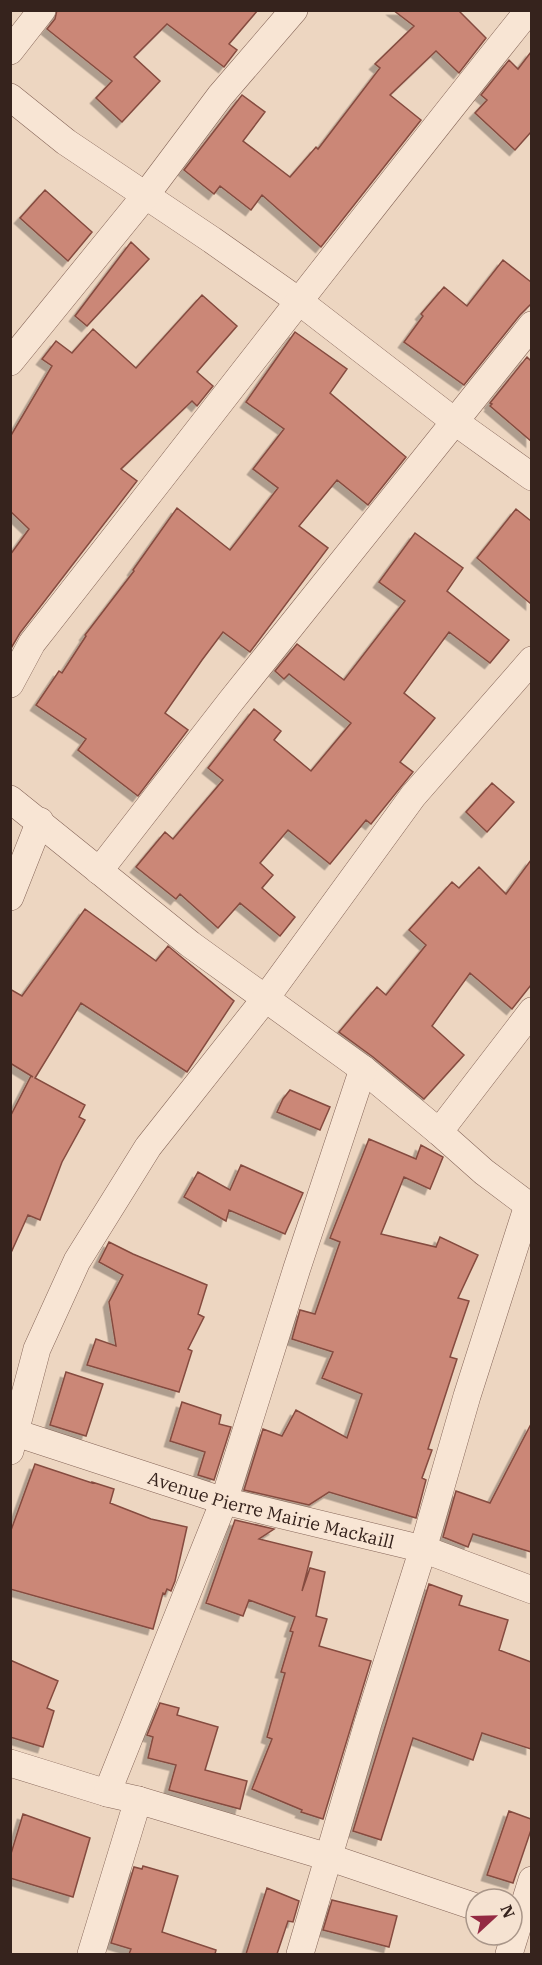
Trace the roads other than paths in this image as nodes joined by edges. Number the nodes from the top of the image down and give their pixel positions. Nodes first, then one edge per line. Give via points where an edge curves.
1 (42, 10) edge
2 (294, 10) edge
3 (526, 14) edge
4 (10, 51) edge
5 (10, 97) edge
6 (145, 196) junction
7 (300, 302) junction
8 (531, 325) edge
9 (10, 362) edge
10 (454, 421) junction
11 (531, 477) edge
12 (531, 660) edge
13 (10, 684) edge
14 (10, 799) edge
15 (40, 821) junction
16 (99, 871) junction
17 (10, 897) edge
18 (265, 999) junction
19 (531, 1011) edge
20 (363, 1069) junction
21 (439, 1132) junction
22 (530, 1206) edge
23 (12, 1438) edge
24 (224, 1501) junction
25 (423, 1549) junction
26 (531, 1590) edge
27 (10, 1763) edge
28 (107, 1793) junction
29 (138, 1800) junction
30 (328, 1857) junction
31 (531, 1880) edge
32 (464, 1903) edge
33 (524, 1909) edge
34 (90, 1954) edge
35 (300, 1954) edge

1 - 4 street
2 - 6 street via 220,96
3 - 7 street
5 - 6 street via 66,142
6 - 7 street
6 - 9 street
7 - 10 street
7 - 13 street via 32,643
8 - 10 street
10 - 11 street
10 - 16 street
12 - 18 street via 413,796
14 - 15 street
15 - 16 street
15 - 17 street
16 - 18 street via 190,945
18 - 20 street
18 - 23 street via 148,1148 77,1261 38,1349
19 - 21 street
20 - 21 street
20 - 24 street
21 - 22 street
22 - 25 street via 467,1396
23 - 24 street, Avenue Pierre Mairie Mackaill
24 - 25 street, Avenue Pierre Mairie Mackaill
24 - 28 street
25 - 26 street, Avenue Pierre Mairie Mackaill
25 - 30 street
27 - 28 street
28 - 29 street
29 - 30 street
29 - 34 street
30 - 32 street
30 - 35 street
31 - 33 street

